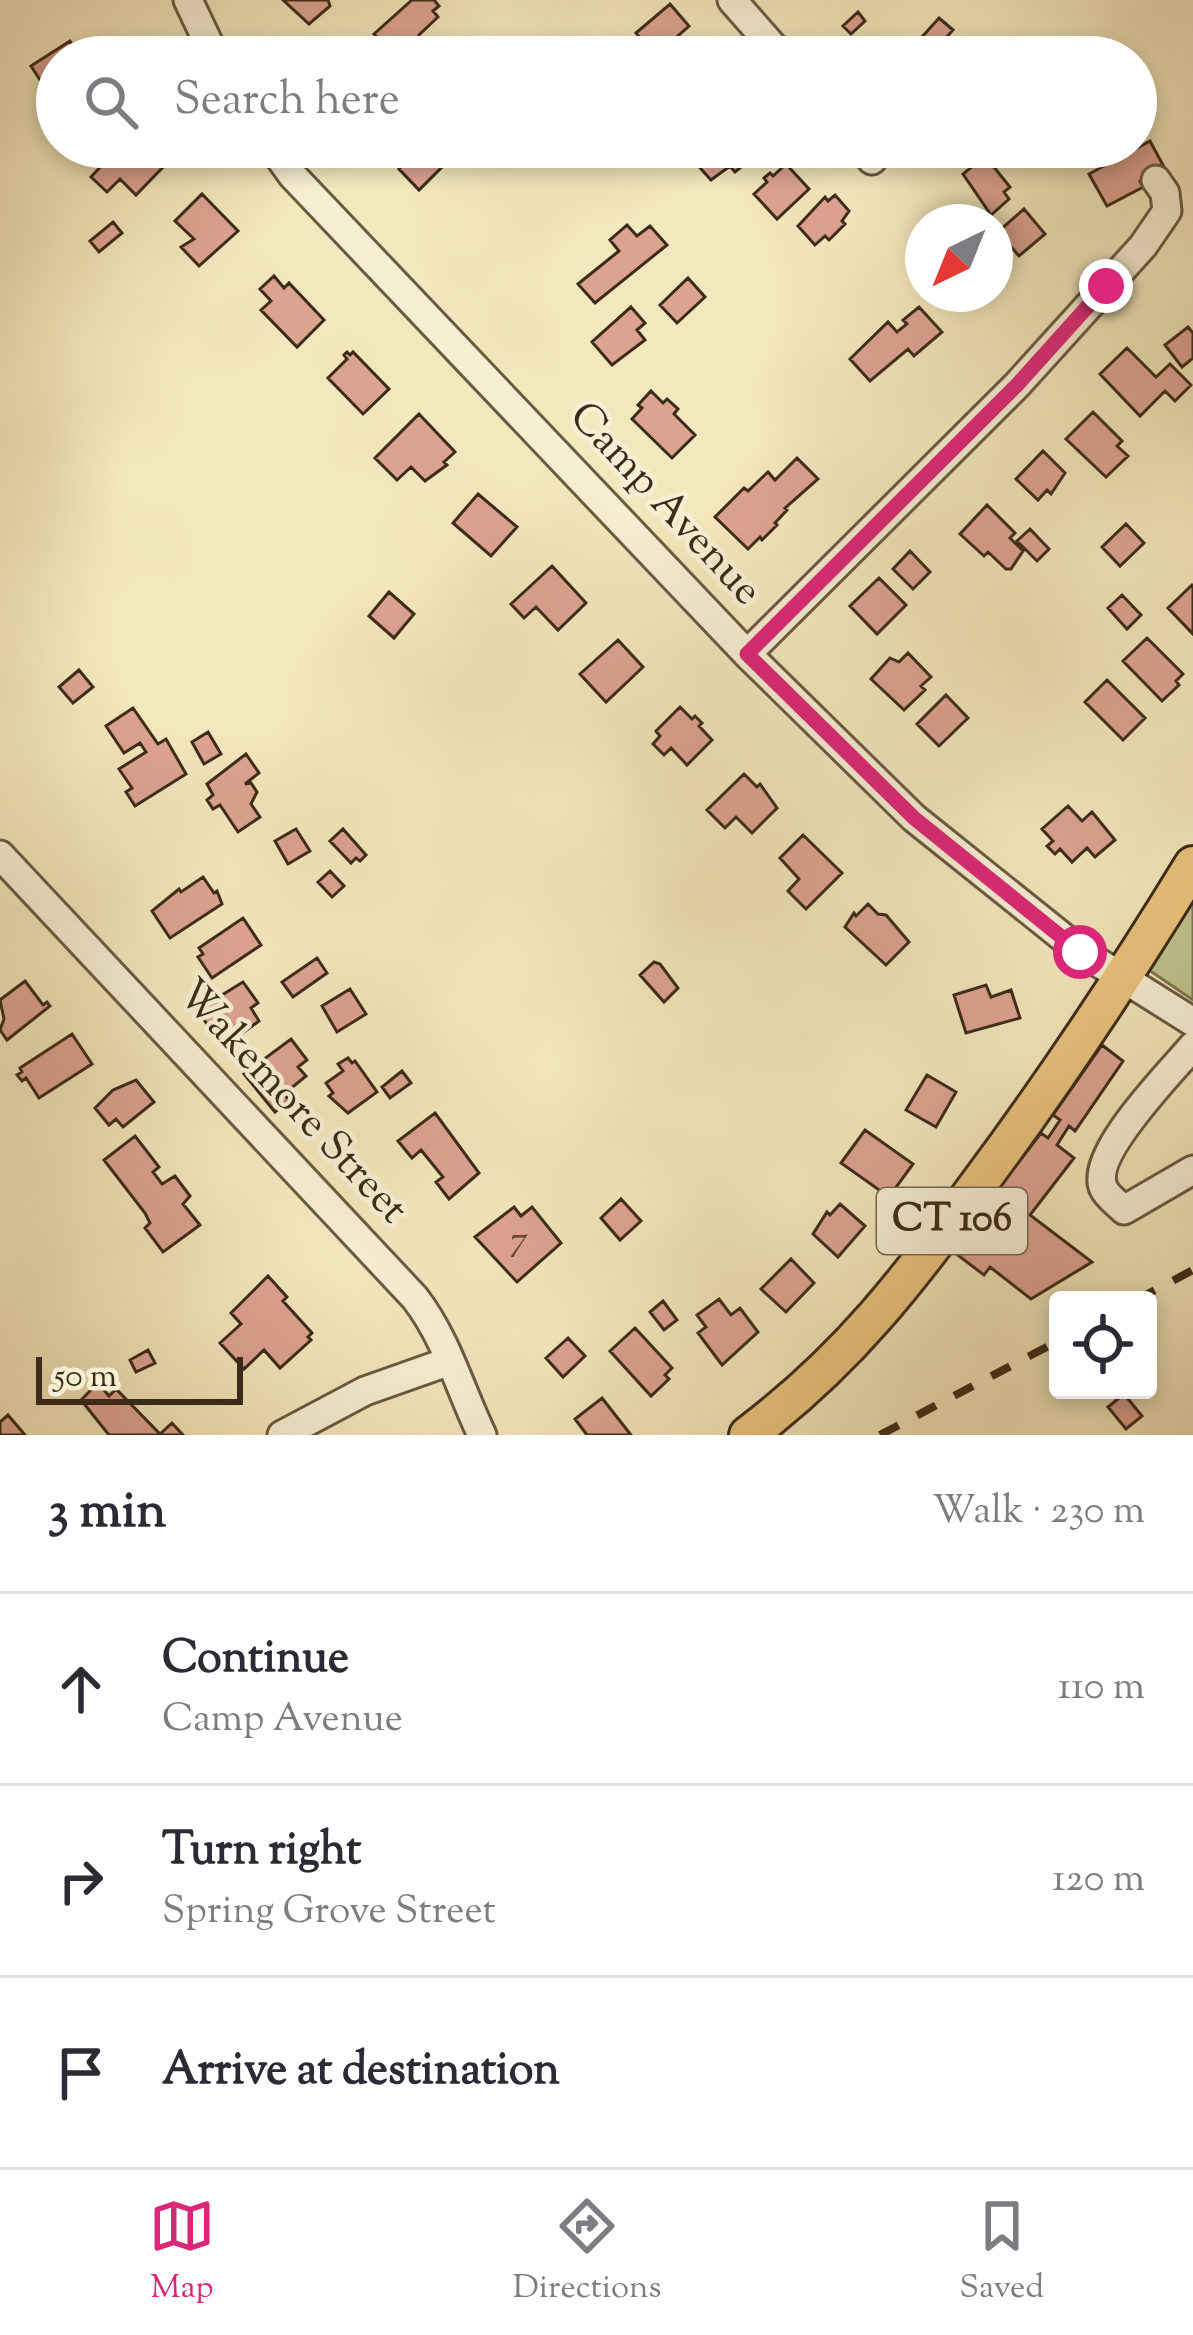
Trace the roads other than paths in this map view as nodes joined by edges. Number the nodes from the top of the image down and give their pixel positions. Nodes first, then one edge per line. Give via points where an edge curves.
1 (732, 0) edge
2 (192, 2) edge
3 (206, 36) edge
4 (764, 36) edge
5 (287, 168) edge
6 (1156, 180) dead end
7 (747, 654) junction
8 (0, 855) edge
9 (1193, 865) edge
10 (1124, 978) junction
11 (1193, 1022) edge
12 (1193, 1046) edge
13 (1193, 1170) edge
14 (447, 1362) junction
15 (282, 1435) edge
16 (482, 1435) edge
17 (748, 1435) edge

1 - 4 street
2 - 3 street
5 - 7 street, Camp Avenue
6 - 7 street via 1167,211 1144,246
7 - 10 street, Camp Avenue via 914,818
8 - 14 street, Wakemore Street via 416,1298
9 - 10 main road, CT 106
10 - 11 street, Camp Avenue
10 - 17 main road, CT 106 via 891,1302 822,1375
12 - 13 street via 1101,1165 1103,1188 1124,1210
14 - 15 street via 365,1391
14 - 16 street, Wakemore Street

